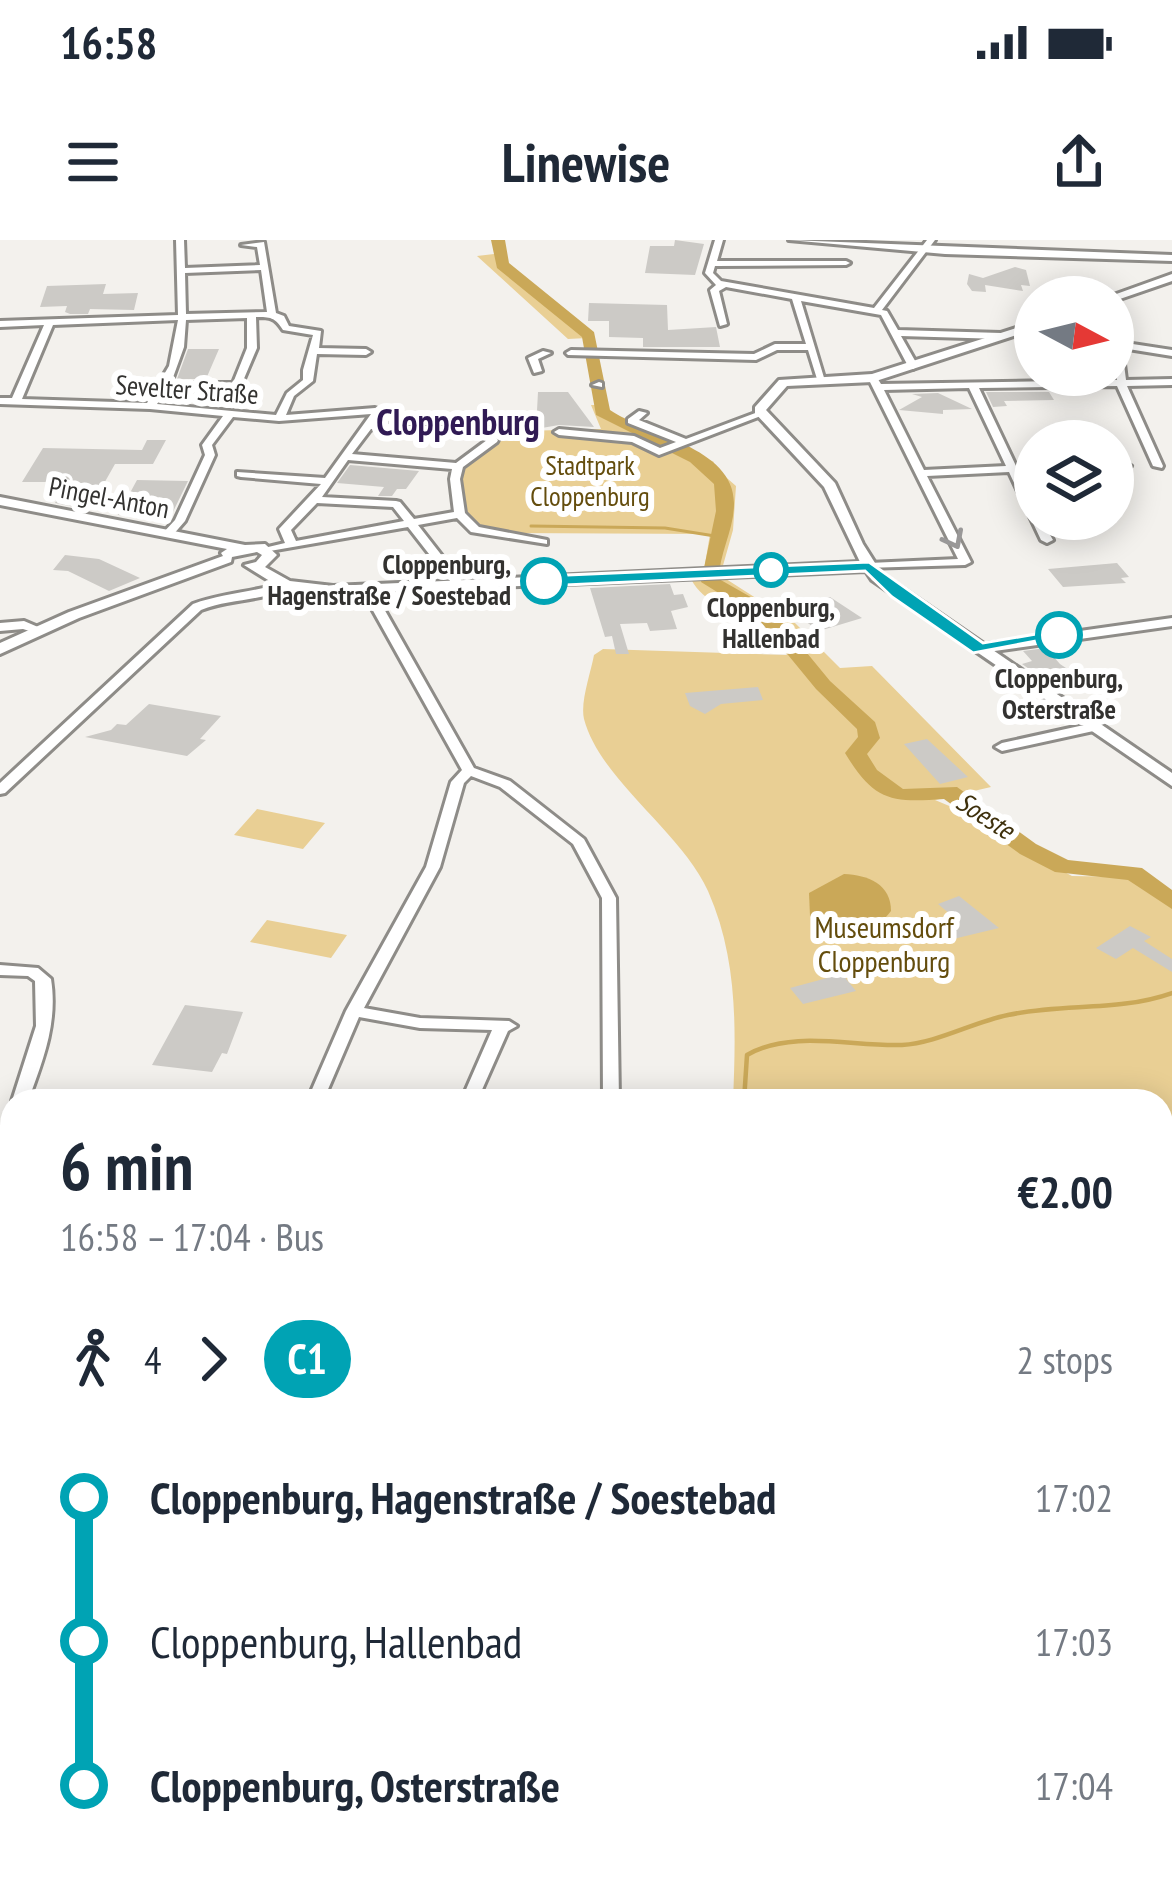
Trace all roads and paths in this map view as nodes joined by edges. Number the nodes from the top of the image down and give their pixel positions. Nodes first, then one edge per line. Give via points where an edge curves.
1 (180, 240) edge
2 (719, 240) edge
3 (794, 240) edge
4 (245, 245) dead end
5 (928, 245) edge
6 (1170, 258) edge
7 (846, 263) dead end
8 (711, 264) junction
9 (262, 267) junction
10 (181, 271) junction
11 (1172, 277) edge
12 (723, 285) junction
13 (1134, 291) edge
14 (796, 298) junction
15 (877, 310) junction
16 (272, 314) junction
17 (250, 315) junction
18 (184, 316) junction
19 (50, 322) junction
20 (0, 324) edge
21 (723, 325) dead end
22 (1014, 332) edge
23 (897, 333) junction
24 (1008, 334) junction
25 (1014, 335) edge
26 (812, 347) junction
27 (1134, 347) edge
28 (316, 351) junction
29 (366, 352) dead end
30 (546, 353) dead end
31 (577, 353) dead end
32 (1172, 353) edge
33 (913, 366) junction
34 (538, 371) dead end
35 (822, 379) junction
36 (877, 382) junction
37 (1134, 382) edge
38 (1172, 382) edge
39 (1014, 385) edge
40 (164, 386) junction
41 (973, 386) junction
42 (1127, 396) edge
43 (0, 401) edge
44 (16, 401) junction
45 (150, 406) junction
46 (642, 413) dead end
47 (229, 415) junction
48 (761, 415) junction
49 (279, 418) junction
50 (369, 426) junction
51 (560, 432) dead end
52 (672, 446) junction
53 (1152, 449) junction
54 (1172, 449) edge
55 (346, 457) junction
56 (458, 466) junction
57 (1158, 466) dead end
58 (1012, 469) junction
59 (920, 473) junction
60 (1014, 473) edge
61 (241, 474) dead end
62 (328, 481) junction
63 (314, 500) junction
64 (0, 501) edge
65 (460, 514) junction
66 (411, 524) junction
67 (168, 534) junction
68 (543, 542) dead end
69 (291, 544) junction
70 (244, 557) junction
71 (869, 566) junction
72 (281, 583) junction
73 (458, 584) junction
74 (372, 589) junction
75 (1172, 622) edge
76 (0, 627) edge
77 (39, 630) junction
78 (0, 649) edge
79 (980, 649) junction
80 (1093, 728) junction
81 (1002, 747) dead end
82 (470, 771) junction
83 (1172, 781) edge
84 (0, 790) edge
85 (0, 970) edge
86 (354, 1011) junction
87 (24, 1089) edge
88 (320, 1089) edge
89 (475, 1089) edge
90 (611, 1089) edge

1 - 10 street
2 - 8 street
3 - 5 street
4 - 9 street via 261,244
5 - 6 street
5 - 15 street
7 - 8 street
8 - 12 street via 712,279
9 - 10 street
9 - 16 street
10 - 18 street
11 - 13 street
12 - 14 street
12 - 21 street via 714,290
14 - 15 street
14 - 26 street
15 - 23 street
16 - 17 street
16 - 28 street via 286,328 316,332
17 - 18 street
17 - 40 street via 252,346 235,387
18 - 19 street
18 - 40 street
19 - 20 street
19 - 44 street
22 - 24 street
23 - 24 street
23 - 33 street
24 - 25 street
24 - 33 street
26 - 31 street via 775,347 756,357
26 - 35 street
27 - 32 street
28 - 29 street
28 - 49 street via 308,381
30 - 34 street via 532,358
33 - 36 street
35 - 36 street
35 - 48 street via 783,383 761,404
36 - 41 street
36 - 59 street
37 - 38 street
39 - 41 street
40 - 45 street
41 - 58 street
42 - 53 street
43 - 44 street, Sevelter Straße
44 - 45 street, Sevelter Straße
45 - 47 street, Sevelter Straße
46 - 52 street via 632,421
47 - 49 street, Sevelter Straße
47 - 67 street
48 - 52 street
48 - 71 street via 830,486
49 - 50 street, Sevelter Straße via 371,410 377,412
50 - 55 street
50 - 56 street via 493,440
51 - 52 street
53 - 54 street
53 - 57 street
55 - 56 street
55 - 62 street
56 - 65 street
58 - 59 street
58 - 60 street
59 -> 71 street via 965,562
61 - 62 street
62 - 63 street
63 - 66 street via 396,505
63 - 69 street via 285,530
64 - 67 street, Pingel-Anton
65 - 66 street
65 - 68 street via 475,530
66 - 69 street
66 - 73 street
67 - 70 street, Pingel-Anton
69 - 70 street
70 - 72 street, Pingel-Anton
70 - 77 street
71 - 73 street
71 - 79 street
72 - 74 street
72 - 84 street via 265,594 197,607
73 - 74 street
74 - 82 street
75 - 79 street
76 - 77 street
77 - 78 street
79 - 80 street
80 - 81 street
80 - 83 street
82 - 86 street via 458,782 433,867
82 - 90 street via 505,784 579,842 610,898
85 - 87 street via 43,979 45,1030
86 - 88 street
86 - 89 street via 505,1027

